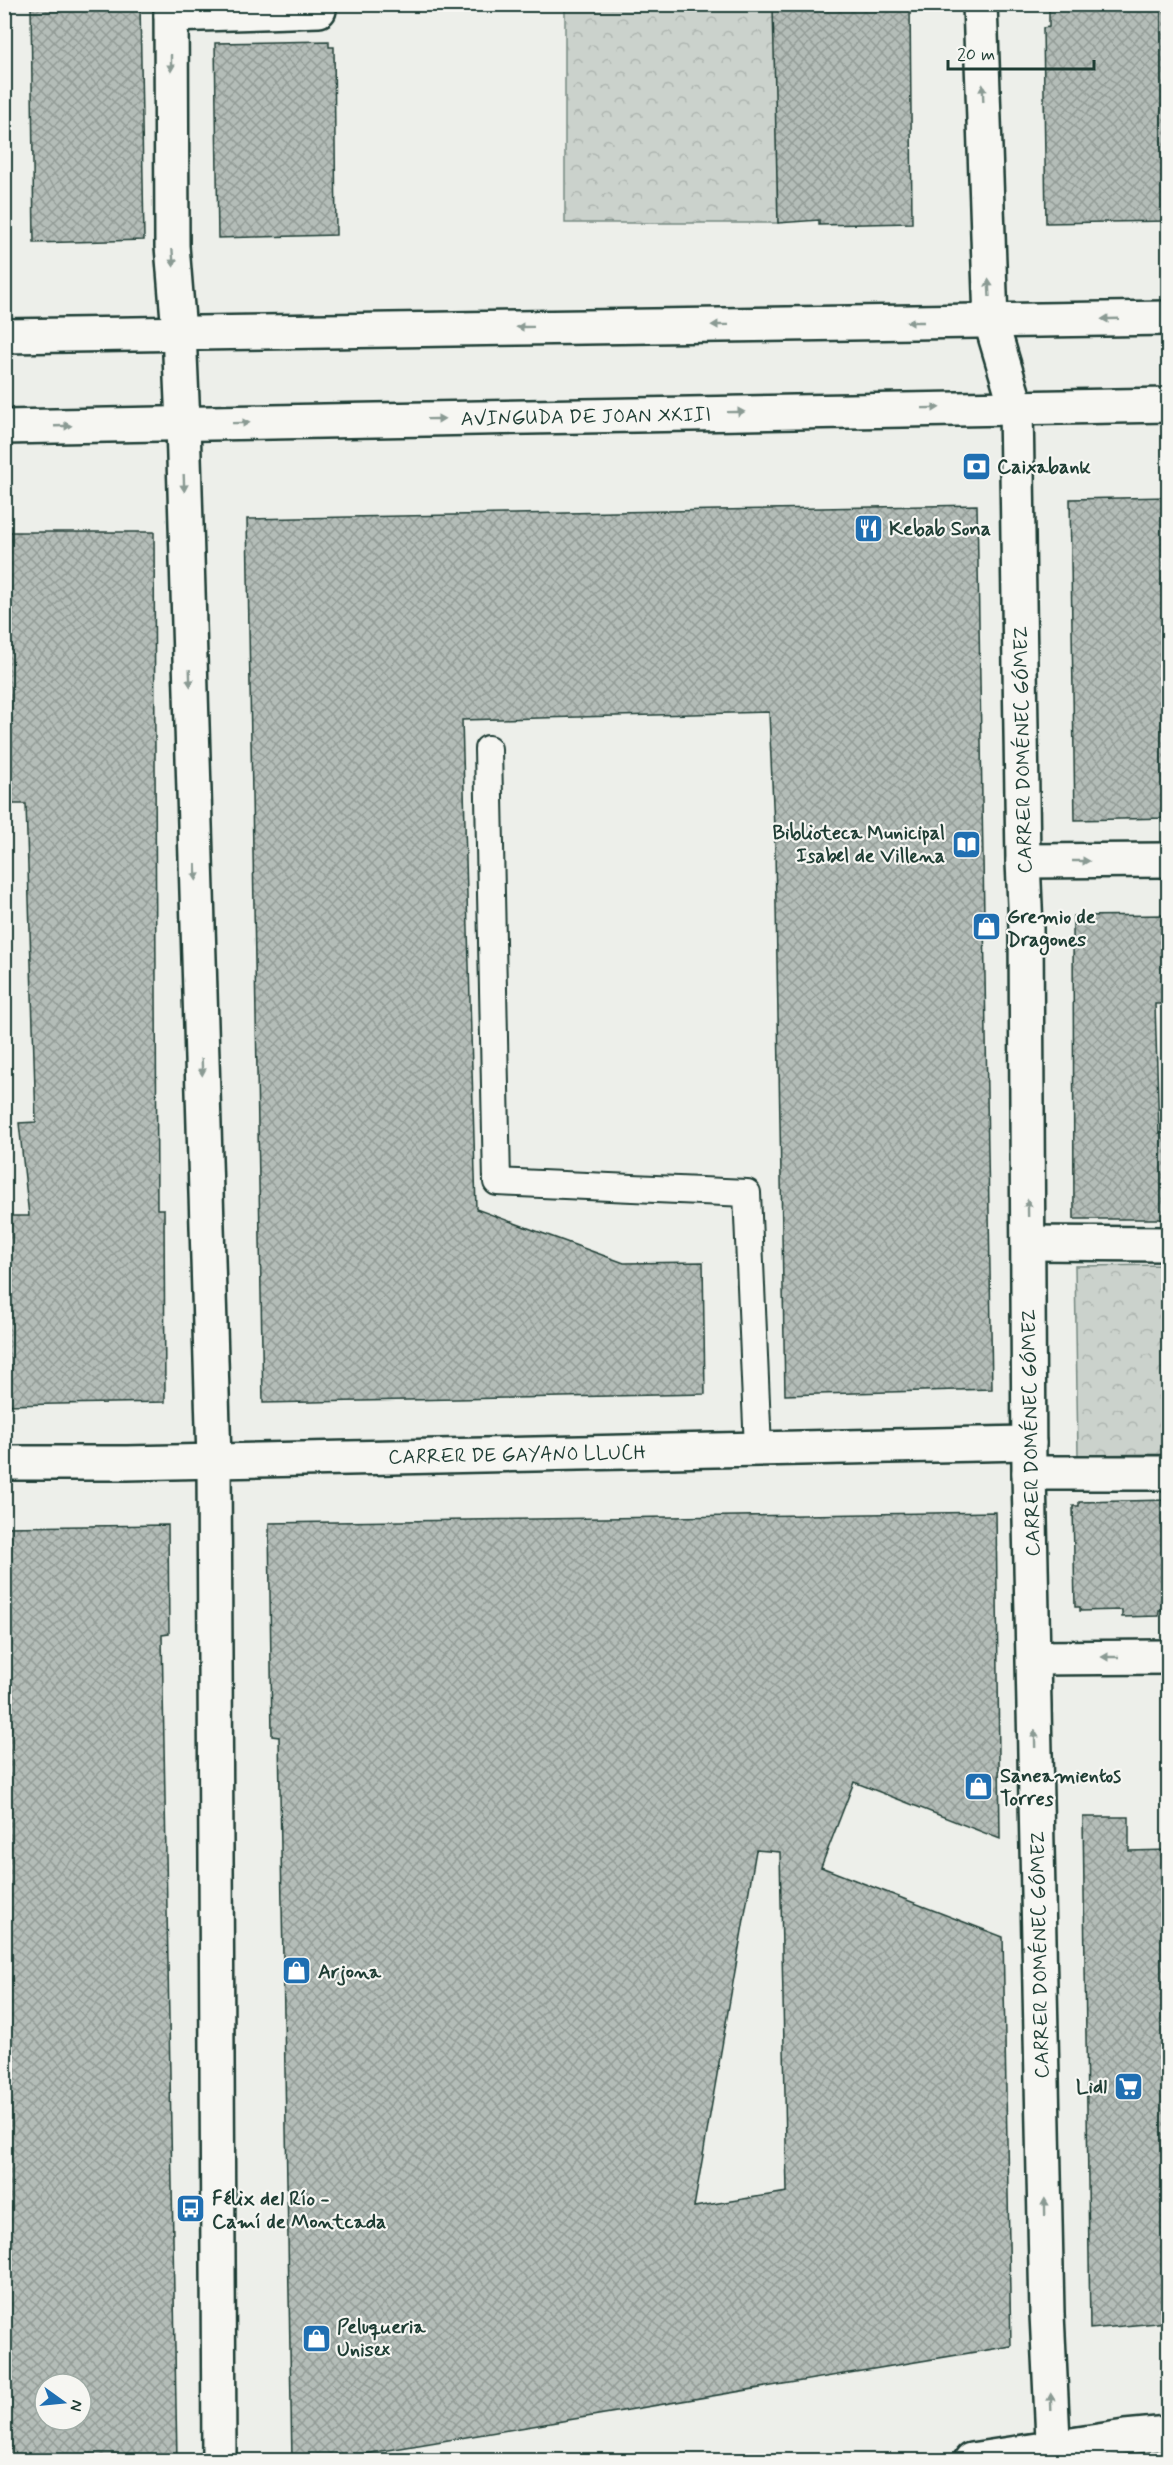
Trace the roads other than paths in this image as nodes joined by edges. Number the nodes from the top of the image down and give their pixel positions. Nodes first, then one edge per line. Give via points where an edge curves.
1 (980, 4) edge
2 (171, 10) edge
3 (319, 10) dead end
4 (1168, 318) edge
5 (991, 322) junction
6 (179, 332) junction
7 (4, 336) edge
8 (1168, 405) edge
9 (1016, 406) junction
10 (183, 424) junction
11 (4, 428) edge
12 (488, 749) dead end
13 (1168, 860) edge
14 (1023, 861) junction
15 (1029, 1243) junction
16 (1168, 1244) edge
17 (758, 1449) junction
18 (1029, 1458) junction
19 (214, 1460) junction
20 (4, 1462) edge
21 (1168, 1473) edge
22 (1168, 1657) edge
23 (1034, 1658) junction
24 (1168, 2433) edge
25 (1053, 2454) edge
26 (219, 2460) edge
27 (971, 2460) edge

5 -> 1 street, CARRER DOMÉNEC GÓMEZ
2 - 3 street
2 -> 6 street via 172,246
4 -> 5 street
5 -> 6 street
5 - 9 street, CARRER DOMÉNEC GÓMEZ
6 - 7 street
6 - 10 street
8 - 9 street, AVINGUDA DE JOAN XXIII
10 -> 9 street, AVINGUDA DE JOAN XXIII
9 - 14 street, CARRER DOMÉNEC GÓMEZ
11 -> 10 street, AVINGUDA DE JOAN XXIII
10 -> 19 street
12 - 17 lane via 496,1182 747,1193
14 -> 13 street
15 -> 14 street, CARRER DOMÉNEC GÓMEZ
15 - 16 street
15 - 18 street, CARRER DOMÉNEC GÓMEZ
17 - 18 street, CARRER DE GAYANO LLUCH
17 - 19 street, CARRER DE GAYANO LLUCH
18 - 21 street, CARRER DE GAYANO LLUCH
18 - 23 street, CARRER DOMÉNEC GÓMEZ
19 - 20 street, CARRER DE GAYANO LLUCH
19 - 26 street
22 -> 23 street
25 -> 23 street, CARRER DOMÉNEC GÓMEZ via 1046,2290
24 - 25 street
25 - 27 street

